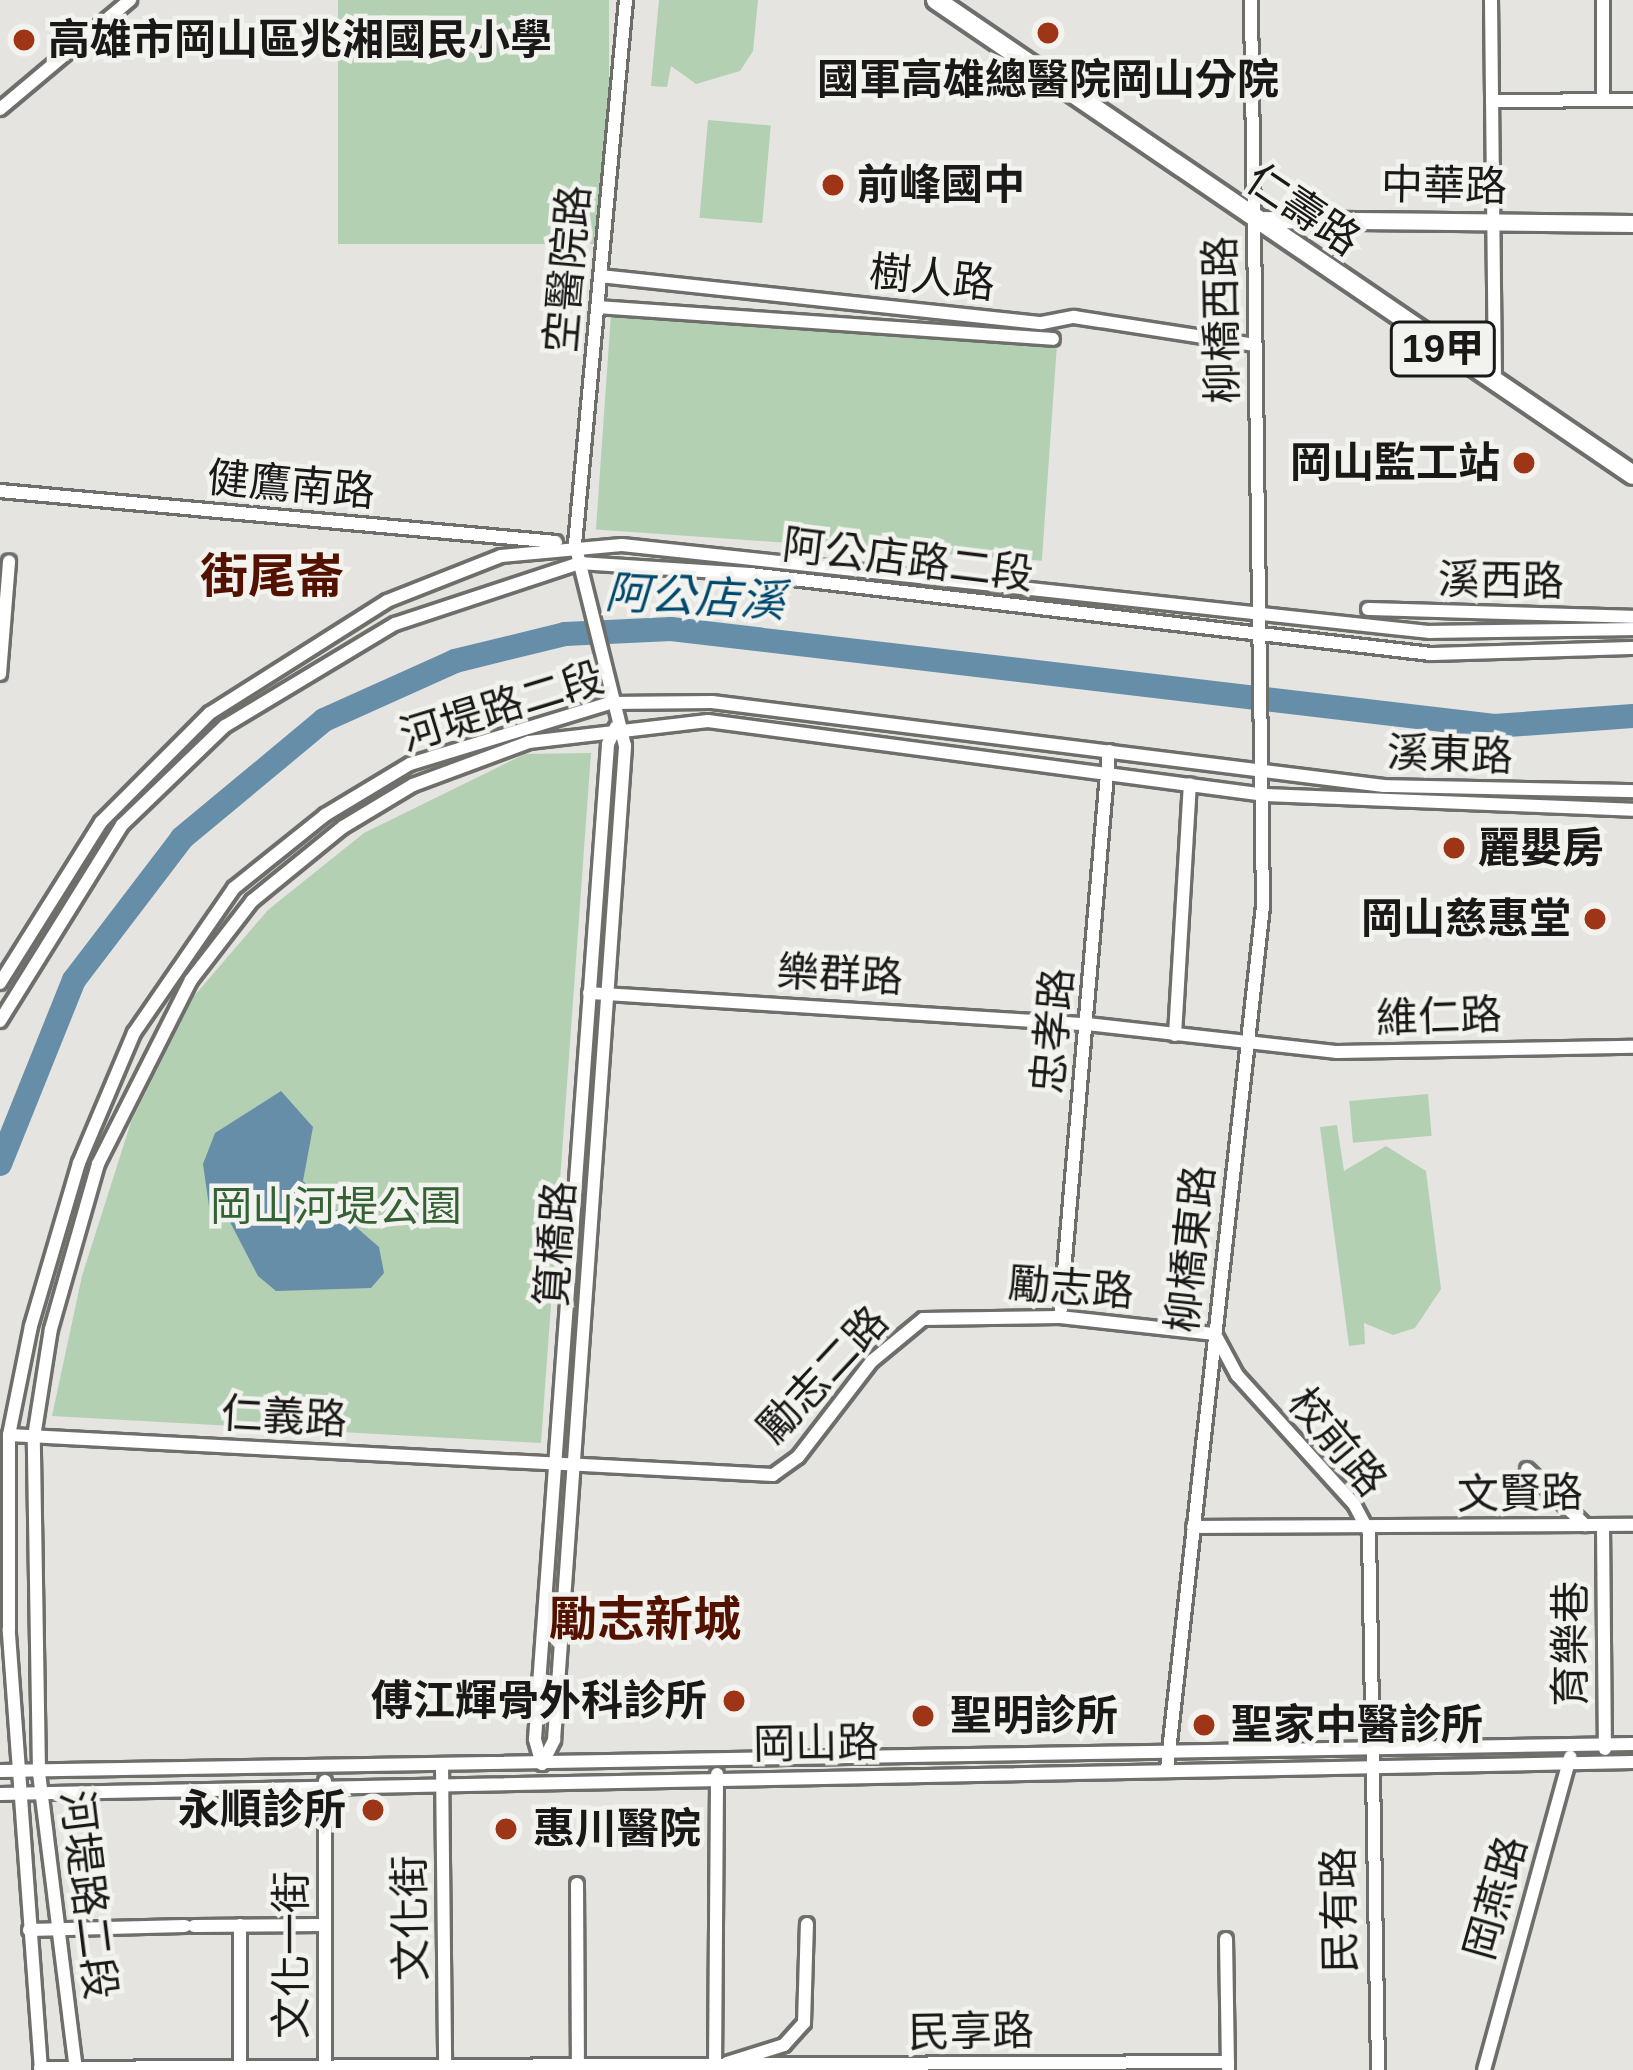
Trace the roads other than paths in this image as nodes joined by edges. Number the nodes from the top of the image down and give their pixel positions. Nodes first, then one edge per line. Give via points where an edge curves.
1 (130, 0) edge
2 (626, 0) edge
3 (936, 0) edge
4 (1251, 0) edge
5 (1491, 0) edge
6 (1603, 0) edge
7 (1603, 100) junction
8 (1633, 100) edge
9 (1492, 101) junction
10 (0, 109) edge
11 (1254, 220) junction
12 (1493, 223) junction
13 (1633, 224) edge
14 (600, 276) junction
15 (818, 299) junction
16 (598, 307) junction
17 (815, 322) junction
18 (1053, 339) dead end
19 (1255, 345) junction
20 (1495, 385) junction
21 (1633, 475) edge
22 (0, 490) edge
23 (575, 544) junction
24 (9, 561) dead end
25 (579, 563) junction
26 (909, 572) junction
27 (1043, 588) junction
28 (906, 592) junction
29 (1368, 609) dead end
30 (1040, 610) junction
31 (1633, 617) edge
32 (1261, 618) junction
33 (1633, 628) edge
34 (1262, 639) junction
35 (1633, 648) edge
36 (1262, 655) joint
37 (273, 666) junction
38 (0, 674) edge
39 (274, 689) junction
40 (610, 703) junction
41 (616, 727) junction
42 (1109, 751) junction
43 (1107, 770) junction
44 (1265, 773) junction
45 (1190, 784) junction
46 (1633, 790) edge
47 (1265, 795) junction
48 (1633, 810) edge
49 (0, 983) edge
50 (589, 993) junction
51 (607, 994) junction
52 (0, 1021) edge
53 (1087, 1024) junction
54 (1175, 1035) junction
55 (1248, 1044) junction
56 (1633, 1047) edge
57 (567, 1292) junction
58 (586, 1293) junction
59 (1060, 1317) junction
60 (923, 1319) joint
61 (1215, 1334) junction
62 (9, 1436) junction
63 (34, 1437) junction
64 (555, 1464) junction
65 (574, 1465) junction
66 (1527, 1469) dead end
67 (1603, 1525) junction
68 (1633, 1525) edge
69 (1585, 1526) junction
70 (1193, 1527) junction
71 (1369, 1532) junction
72 (542, 1642) junction
73 (561, 1643) junction
74 (1574, 1744) junction
75 (1605, 1744) junction
76 (1633, 1744) edge
77 (1369, 1749) junction
78 (1169, 1751) junction
79 (717, 1761) junction
80 (1569, 1762) junction
81 (1605, 1762) junction
82 (1633, 1762) edge
83 (442, 1764) junction
84 (542, 1764) junction
85 (1370, 1766) junction
86 (325, 1768) junction
87 (1166, 1769) junction
88 (0, 1771) edge
89 (17, 1771) junction
90 (40, 1772) junction
91 (717, 1779) junction
92 (541, 1783) junction
93 (442, 1785) junction
94 (326, 1787) junction
95 (0, 1793) edge
96 (44, 1794) junction
97 (18, 1795) junction
98 (577, 1884) dead end
99 (807, 1924) dead end
100 (240, 1925) junction
101 (324, 1925) junction
102 (29, 1930) junction
103 (62, 1930) junction
104 (1226, 1939) dead end
105 (1228, 2066) edge
106 (76, 2068) edge
107 (715, 2068) edge
108 (41, 2069) edge
109 (240, 2069) edge
110 (325, 2069) edge
111 (445, 2069) edge
112 (578, 2069) edge
113 (1378, 2070) edge
114 (1484, 2070) edge

1 - 10 street
2 - 14 street, 空醫院路
3 - 11 main road, 仁壽路 / 19甲
4 - 11 street, 柳橋西路
5 - 9 street
6 - 7 street
7 - 8 street
7 - 9 street
9 - 12 street
11 - 12 main road, 中華路
11 - 19 street, 柳橋西路
11 - 20 main road, 仁壽路 / 19甲
12 - 13 main road, 中華路
12 - 20 street
14 - 15 street, 樹人路
14 - 16 street, 空醫院路
15 - 17 street
15 - 19 street, 樹人路 via 1042,323 1074,317
16 - 17 street
16 - 23 street, 空醫院路
17 - 18 street
19 - 32 street, 柳橋西路
20 - 21 main road, 仁壽路 / 19甲
22 - 23 street, 健鷹南路
23 - 25 street, 空醫院路
23 - 26 street, 阿公店路二段
23 - 37 street, 阿公店路二段 via 439,577
24 - 38 street
25 - 28 street, 阿公店路二段
25 - 39 street, 阿公店路二段 via 450,600
25 - 40 street, 筧橋路
26 - 27 street, 阿公店路二段
26 - 28 street
27 - 30 street
27 - 32 street, 阿公店路二段
28 - 30 street, 阿公店路二段
29 - 31 street, 溪西路
30 - 34 street, 阿公店路二段
32 - 33 street, 阿公店路二段 via 1514,634
32 - 34 street, 柳橋西路
34 - 35 street, 阿公店路二段 via 1431,654
34 - 36 street, 柳橋西路
36 - 44 street, 柳橋東路
37 - 39 street
37 - 49 street, 阿公店路二段 via 210,712 101,822
39 - 52 street, 阿公店路二段 via 122,825
40 - 41 street, 筧橋路
40 - 42 street, 河堤路二段 via 712,702
40 - 62 street, 河堤路二段 via 410,764 325,815 234,888 134,1033 79,1163 31,1326
41 - 43 street, 河堤路二段 via 708,721
41 - 50 street, 筧橋路 via 608,744
41 - 51 street, 筧橋路 via 625,746
41 - 63 street, 河堤路二段 via 529,742 413,784 343,827 252,901 191,980 98,1164 51,1329
42 - 43 street, 忠孝路
42 - 44 street, 河堤路二段
43 - 45 street, 河堤路二段
43 - 53 street, 忠孝路
44 - 46 street, 溪東路 via 1384,786
44 - 47 street, 柳橋東路
45 - 47 street, 河堤路二段
45 - 54 street
47 - 48 street, 溪東路
47 - 55 street, 柳橋東路
50 - 51 street, 樂群路
50 - 57 street, 筧橋路
51 - 53 street, 樂群路
51 - 58 street, 筧橋路
53 - 54 street, 樂群路
53 - 59 street, 忠孝路
54 - 55 street, 維仁路
55 - 56 street, 維仁路 via 1337,1052
55 - 61 street, 柳橋東路
57 - 58 street
57 - 64 street, 筧橋路
58 - 65 street, 筧橋路
59 - 60 street, 勵志路
59 - 61 street, 勵志路
60 - 65 street, 勵志二路 via 872,1361 781,1474
61 - 70 street, 柳橋東路
61 - 71 street, 校前路 via 1237,1375 1354,1504
62 - 63 street, 仁義路
62 - 89 street, 河堤路二段
63 - 64 street, 仁義路
63 - 90 street, 河堤路二段
64 - 65 street, 勵志二路
64 - 72 street, 筧橋路
65 - 73 street, 筧橋路
66 - 69 street, 育樂巷
67 - 68 street, 文賢路
67 - 69 street, 文賢路
67 - 75 street, 育樂巷
69 - 71 street, 文賢路
70 - 71 street, 文賢路
70 - 78 street, 柳橋東路
71 - 77 street, 校前路
72 - 73 street
72 - 84 street, 筧橋路 via 535,1739
73 - 84 street, 筧橋路 via 554,1740
74 - 75 street, 岡山路
74 - 77 street, 岡山路
74 - 80 street, 岡燕路
75 - 76 street, 岡山路
75 - 81 street, 育樂巷
77 - 78 street, 岡山路
77 - 85 street, 民有路
78 - 79 street, 岡山路
78 - 87 street
79 - 84 street, 岡山路
79 - 91 street
80 - 81 street, 岡山路
80 - 85 street, 岡山路
80 - 114 street, 岡燕路
81 - 82 street, 岡山路
83 - 84 street, 岡山路
83 - 86 street, 岡山路
83 - 93 street, 文化街
84 - 92 street, 筧橋路
85 - 87 street, 岡山路
85 - 113 street, 民有路
86 - 90 street, 岡山路
86 - 94 street, 文化一街
87 - 91 street, 岡山路
88 - 89 street, 岡山路
89 - 90 street, 岡山路
89 - 97 street, 河堤路二段
90 - 96 street, 河堤路二段
91 - 92 street, 岡山路
91 - 107 street
92 - 93 street, 岡山路
93 - 94 street, 岡山路
93 - 111 street, 文化街
94 - 96 street, 岡山路
94 - 101 street, 文化一街
95 - 97 street, 岡山路
96 - 97 street, 岡山路
96 - 103 street, 河堤路二段
97 - 102 street, 河堤路二段
98 - 112 street
99 - 107 street via 803,2023 784,2045
100 - 101 street
100 - 103 street
100 - 109 street
101 - 110 street, 文化一街
102 - 103 street
102 - 108 street, 河堤路二段
103 - 106 street, 河堤路二段
104 - 105 street
105 - 107 street, 民享路
106 - 108 street, 民享路
106 - 109 street, 民享路
107 - 112 street, 民享路
109 - 110 street, 民享路
110 - 111 street, 民享路
111 - 112 street, 民享路

